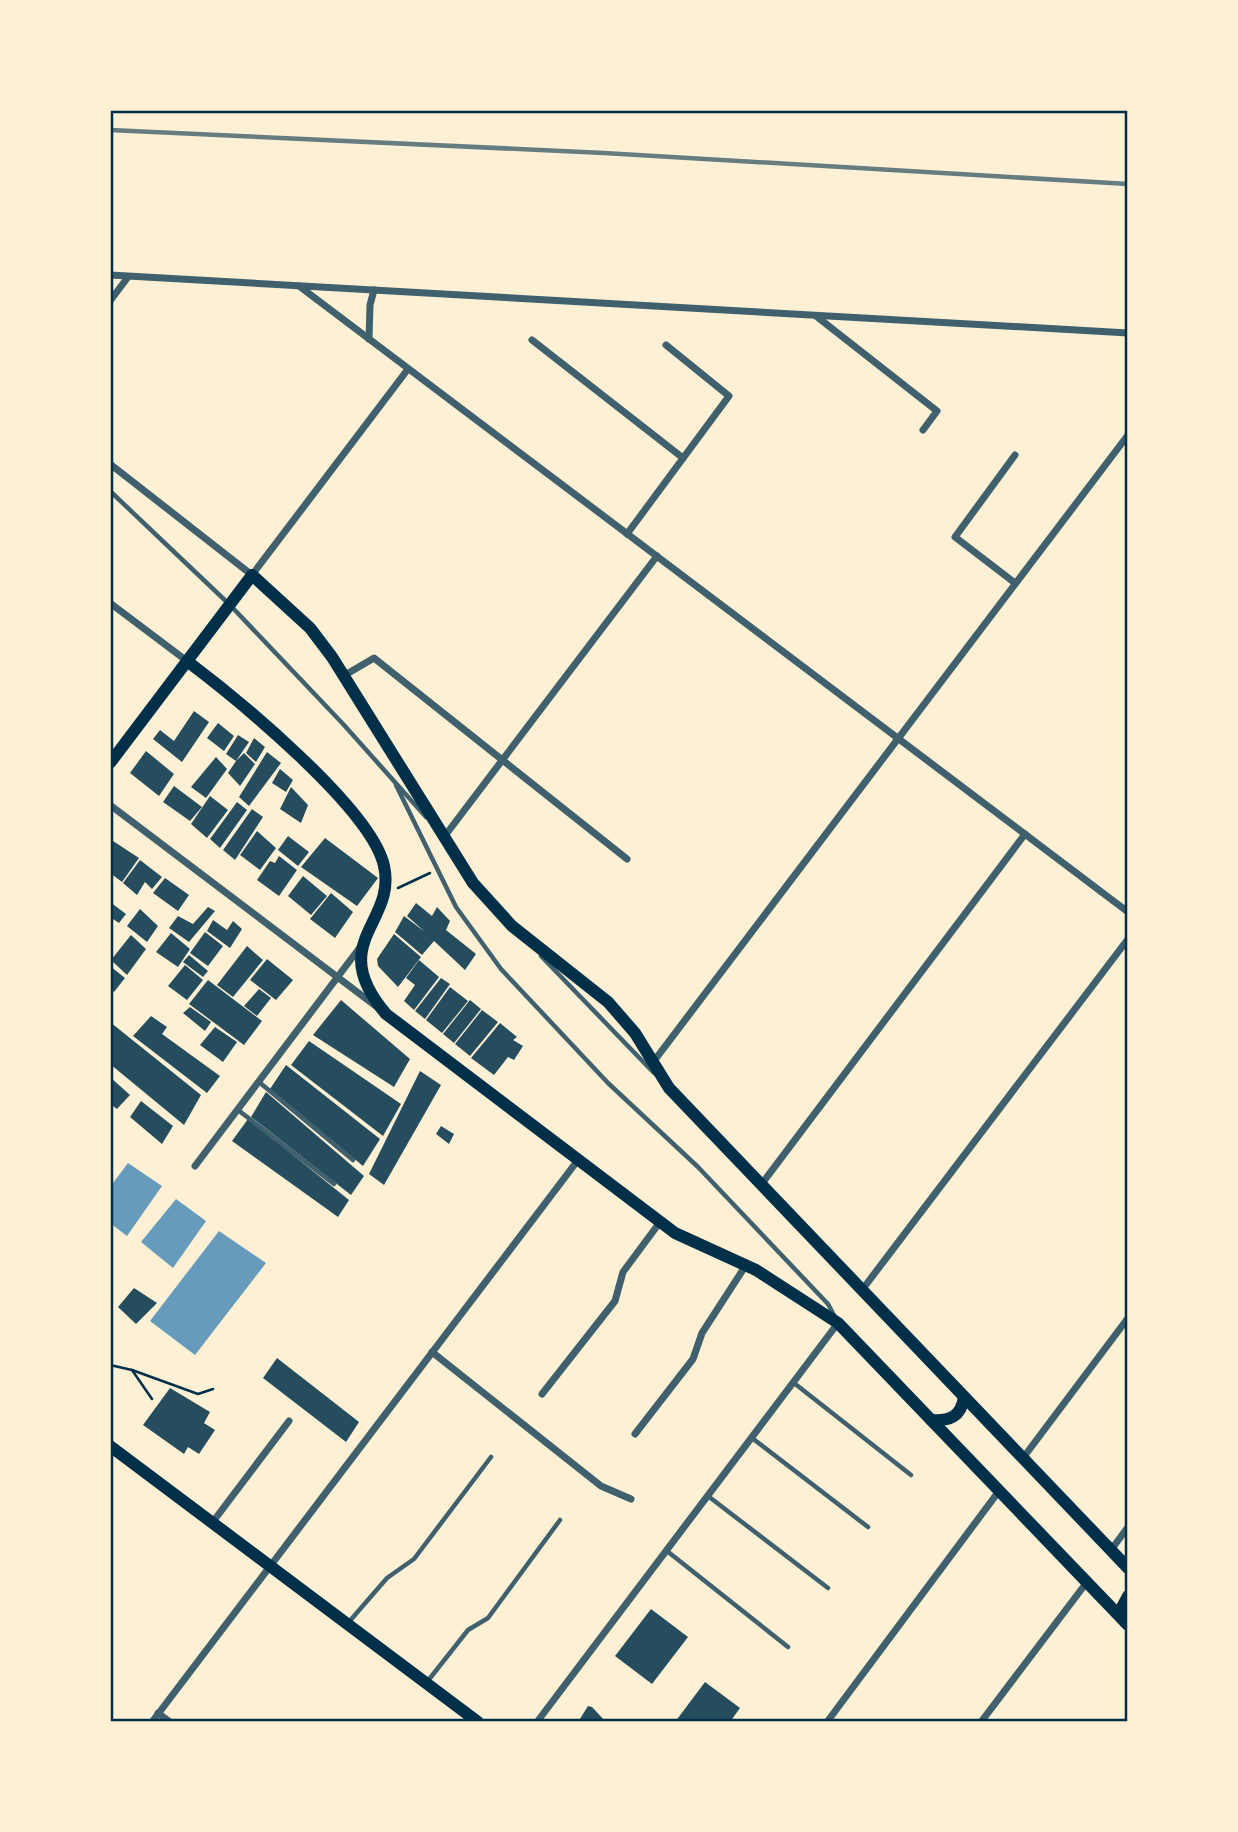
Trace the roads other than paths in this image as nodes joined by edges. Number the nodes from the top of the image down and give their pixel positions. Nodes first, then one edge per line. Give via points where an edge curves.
1 (110, 275) edge
2 (128, 276) junction
3 (299, 286) junction
4 (374, 290) junction
5 (110, 301) edge
6 (815, 315) junction
7 (1128, 333) edge
8 (369, 339) junction
9 (532, 340) dead end
10 (666, 345) dead end
11 (408, 369) junction
12 (923, 430) dead end
13 (1128, 435) edge
14 (1015, 455) dead end
15 (683, 458) junction
16 (110, 464) edge
17 (110, 491) edge
18 (627, 534) junction
19 (657, 556) junction
20 (252, 575) junction
21 (1016, 583) junction
22 (110, 603) edge
23 (230, 605) junction
24 (187, 661) junction
25 (345, 675) junction
26 (898, 738) junction
27 (503, 761) junction
28 (110, 763) edge
29 (396, 785) junction
30 (110, 805) edge
31 (1025, 834) junction
32 (444, 837) junction
33 (627, 859) dead end
34 (1128, 912) edge
35 (512, 926) junction
36 (1128, 939) edge
37 (362, 946) junction
38 (338, 978) junction
39 (386, 1014) junction
40 (654, 1061) junction
41 (259, 1082) junction
42 (669, 1088) junction
43 (238, 1110) junction
44 (353, 1160) dead end
45 (578, 1160) junction
46 (195, 1166) dead end
47 (334, 1184) dead end
48 (761, 1185) junction
49 (660, 1222) junction
50 (746, 1265) junction
51 (862, 1290) junction
52 (1128, 1318) edge
53 (838, 1323) junction
54 (432, 1352) junction
55 (793, 1382) junction
56 (542, 1394) dead end
57 (964, 1397) junction
58 (931, 1420) junction
59 (289, 1421) dead end
60 (635, 1434) dead end
61 (752, 1437) junction
62 (110, 1446) edge
63 (491, 1457) dead end
64 (1023, 1458) junction
65 (911, 1475) dead end
66 (999, 1491) junction
67 (707, 1496) junction
68 (631, 1499) dead end
69 (560, 1520) dead end
70 (212, 1523) junction
71 (868, 1527) dead end
72 (1128, 1527) edge
73 (666, 1550) junction
74 (1111, 1550) junction
75 (270, 1566) junction
76 (1128, 1568) edge
77 (1087, 1582) junction
78 (828, 1588) dead end
79 (1128, 1596) edge
80 (347, 1624) junction
81 (1127, 1624) edge
82 (788, 1647) dead end
83 (426, 1683) junction
84 (158, 1713) junction
85 (152, 1722) edge
86 (170, 1722) edge
87 (478, 1722) edge
88 (537, 1722) edge
89 (827, 1722) edge
90 (981, 1722) edge

1 - 2 street
2 - 3 street
2 - 5 street
3 - 4 street
3 - 8 street
4 - 6 street
4 - 8 street
6 - 7 street
6 - 12 street via 937,411
8 - 11 street
9 - 15 street
10 - 15 street via 729,396
11 - 18 street
11 - 20 street
13 - 21 street
14 - 21 street via 955,537
15 - 18 street
16 - 20 street
17 - 23 lane
18 - 19 street
19 - 26 street
19 - 27 street
20 - 23 main road
20 - 25 main road via 310,628
21 - 26 street
22 - 24 street
23 - 24 main road
23 - 29 lane
24 - 28 main road
24 - 37 main road via 264,723 340,800 375,843 385,868 383,895
25 - 27 street via 374,658
25 - 32 main road
26 - 31 street
26 - 40 street
27 - 32 street
27 - 33 street
29 - 32 lane
29 - 53 lane via 467,923 511,980 615,1090 698,1167 828,1304
30 - 38 street
31 - 34 street
31 - 48 street
32 - 35 main road via 473,883
35 - 40 main road via 608,1002
35 - 42 lane
36 - 51 street
37 - 38 street
37 - 39 main road via 365,979
38 - 39 street
38 - 41 street
39 - 45 main road
40 - 42 main road
41 - 43 street
41 - 44 lane
42 - 48 main road
43 - 46 street
43 - 47 lane
45 - 49 main road
45 - 54 street
48 - 51 main road
49 - 50 main road via 685,1239
49 - 56 street via 623,1272 615,1301
50 - 53 main road
50 - 60 street via 702,1333 693,1359
51 - 57 main road
52 - 64 street
53 - 55 street
53 - 58 main road
54 - 68 street via 601,1486
54 - 75 street
55 - 61 street
55 - 65 lane
57 - 58 main road via 953,1418
57 - 64 main road
58 - 66 main road
59 - 70 street
61 - 67 street
61 - 71 lane
62 - 70 main road
63 - 80 lane via 414,1559 387,1578
64 - 74 main road
66 - 77 main road
66 - 89 street
67 - 73 street
67 - 78 lane
69 - 83 lane via 488,1618 468,1630
70 - 75 main road
72 - 74 street
73 - 82 lane
73 - 88 street
74 - 76 main road
75 - 80 main road
75 - 84 street
77 - 81 main road
77 - 90 street
79 - 81 main road via 1121,1609
80 - 83 main road
83 - 87 main road
84 - 85 street
84 - 86 street

